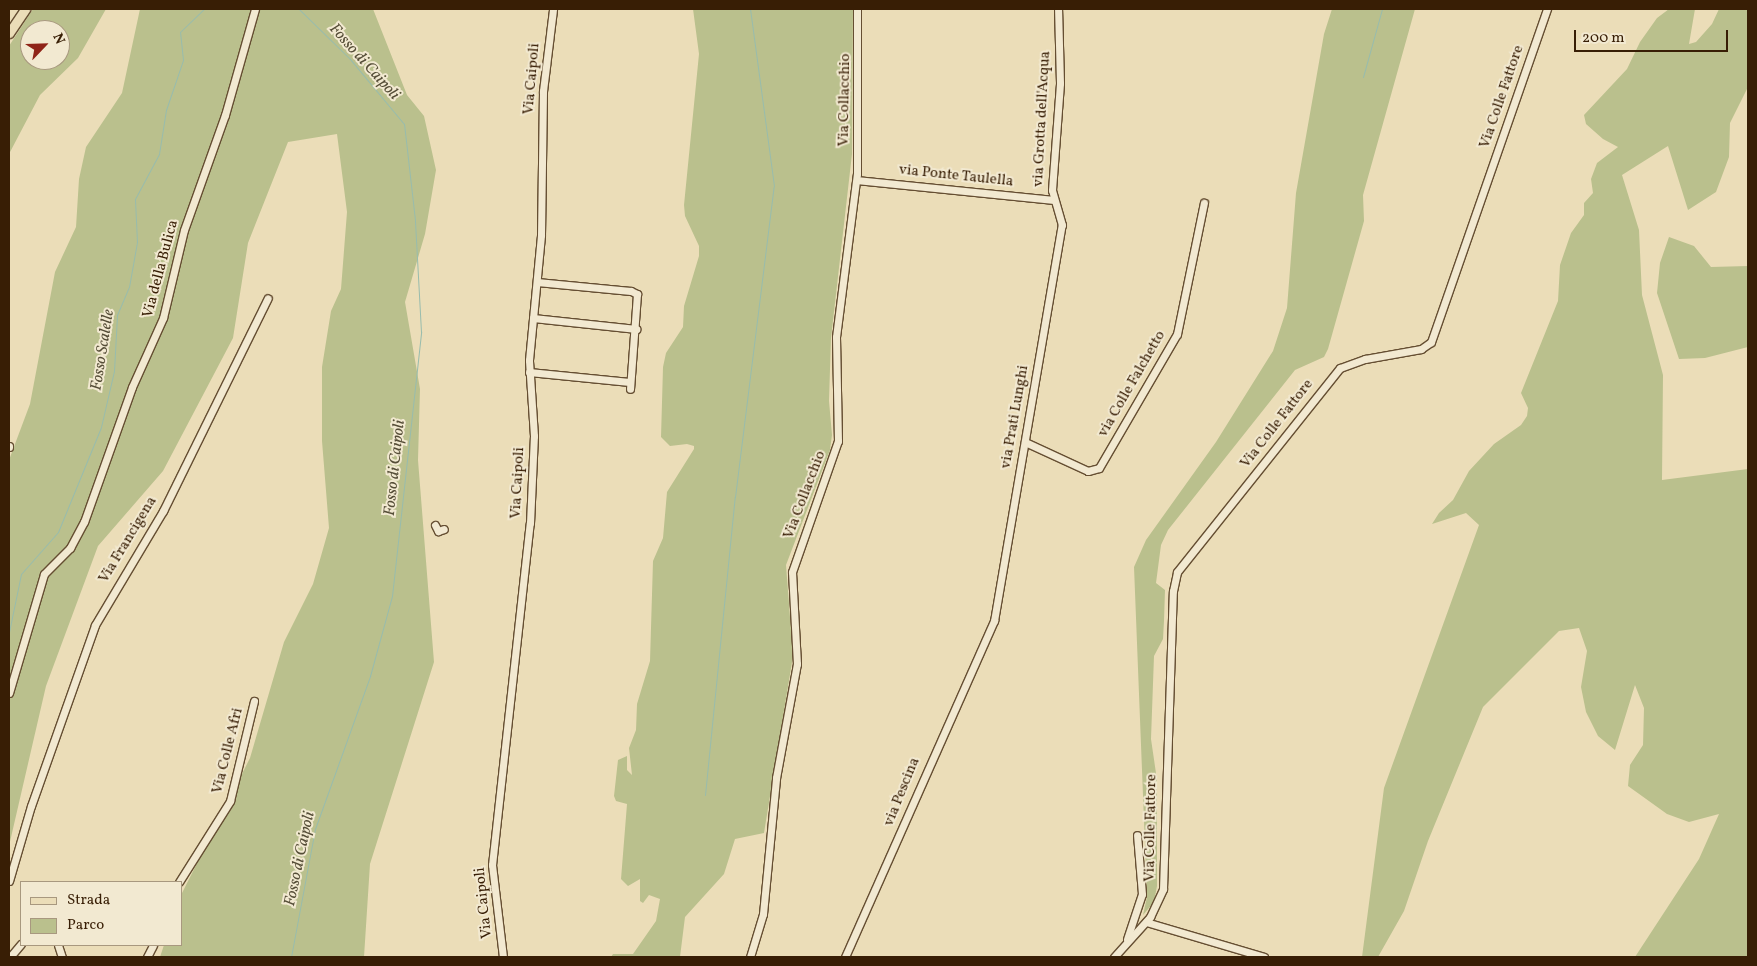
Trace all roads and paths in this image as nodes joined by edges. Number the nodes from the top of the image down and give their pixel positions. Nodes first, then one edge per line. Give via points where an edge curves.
1 (25, 9) edge
2 (254, 9) edge
3 (553, 9) edge
4 (857, 9) edge
5 (1058, 9) edge
6 (1547, 9) edge
7 (9, 33) edge
8 (857, 180) junction
9 (1053, 200) junction
10 (1204, 203) dead end
11 (537, 282) junction
12 (268, 298) dead end
13 (533, 318) junction
14 (636, 329) junction
15 (529, 372) junction
16 (1025, 442) junction
17 (435, 525) dead end
18 (444, 529) dead end
19 (988, 639) joint
20 (9, 693) edge
21 (254, 701) dead end
22 (1137, 835) dead end
23 (9, 881) edge
24 (180, 881) edge
25 (1146, 922) junction
26 (1126, 941) junction
27 (20, 945) edge
28 (10, 957) edge
29 (503, 957) edge
30 (750, 957) edge
31 (845, 957) edge
32 (1114, 957) edge
33 (1264, 957) edge

1 - 7 main road
2 - 20 street, Via della Bulica via 227,109 184,230 161,323 135,381 84,522 70,548 45,572
3 - 11 street, Via Caipoli via 543,91 542,228
4 - 8 street, Via Collacchio
5 - 9 street, via Grotta dell'Acqua via 1060,79
6 - 25 street, Via Colle Fattore via 1431,342 1421,349 1365,359 1340,368 1177,572 1173,590 1164,884
8 - 9 street, via Ponte Taulella
8 - 30 street, Via Collacchio via 836,337 838,441 792,572 798,660 776,778 764,911
9 - 16 street, via Prati Lunghi via 1061,219 1061,233
10 - 16 street, via Colle Falchetto via 1177,334 1100,466 1088,471
11 - 13 street, Via Caipoli
11 - 14 street via 631,291 637,294
12 - 23 street, Via Francigena via 163,511 97,620 31,806
13 - 14 street
13 - 15 street, Via Caipoli
14 - 15 street via 630,386
15 - 29 street, Via Caipoli via 534,430 530,523 492,865
16 - 19 street, via Prati Lunghi
17 - 18 street via 438,531
19 - 31 street, via Pescina via 951,712 885,872
21 - 24 street, Via Colle Afri via 230,802
22 - 26 street via 1142,894
25 - 26 street, Via Colle Fattore
25 - 33 street
26 - 32 street
27 - 28 street

